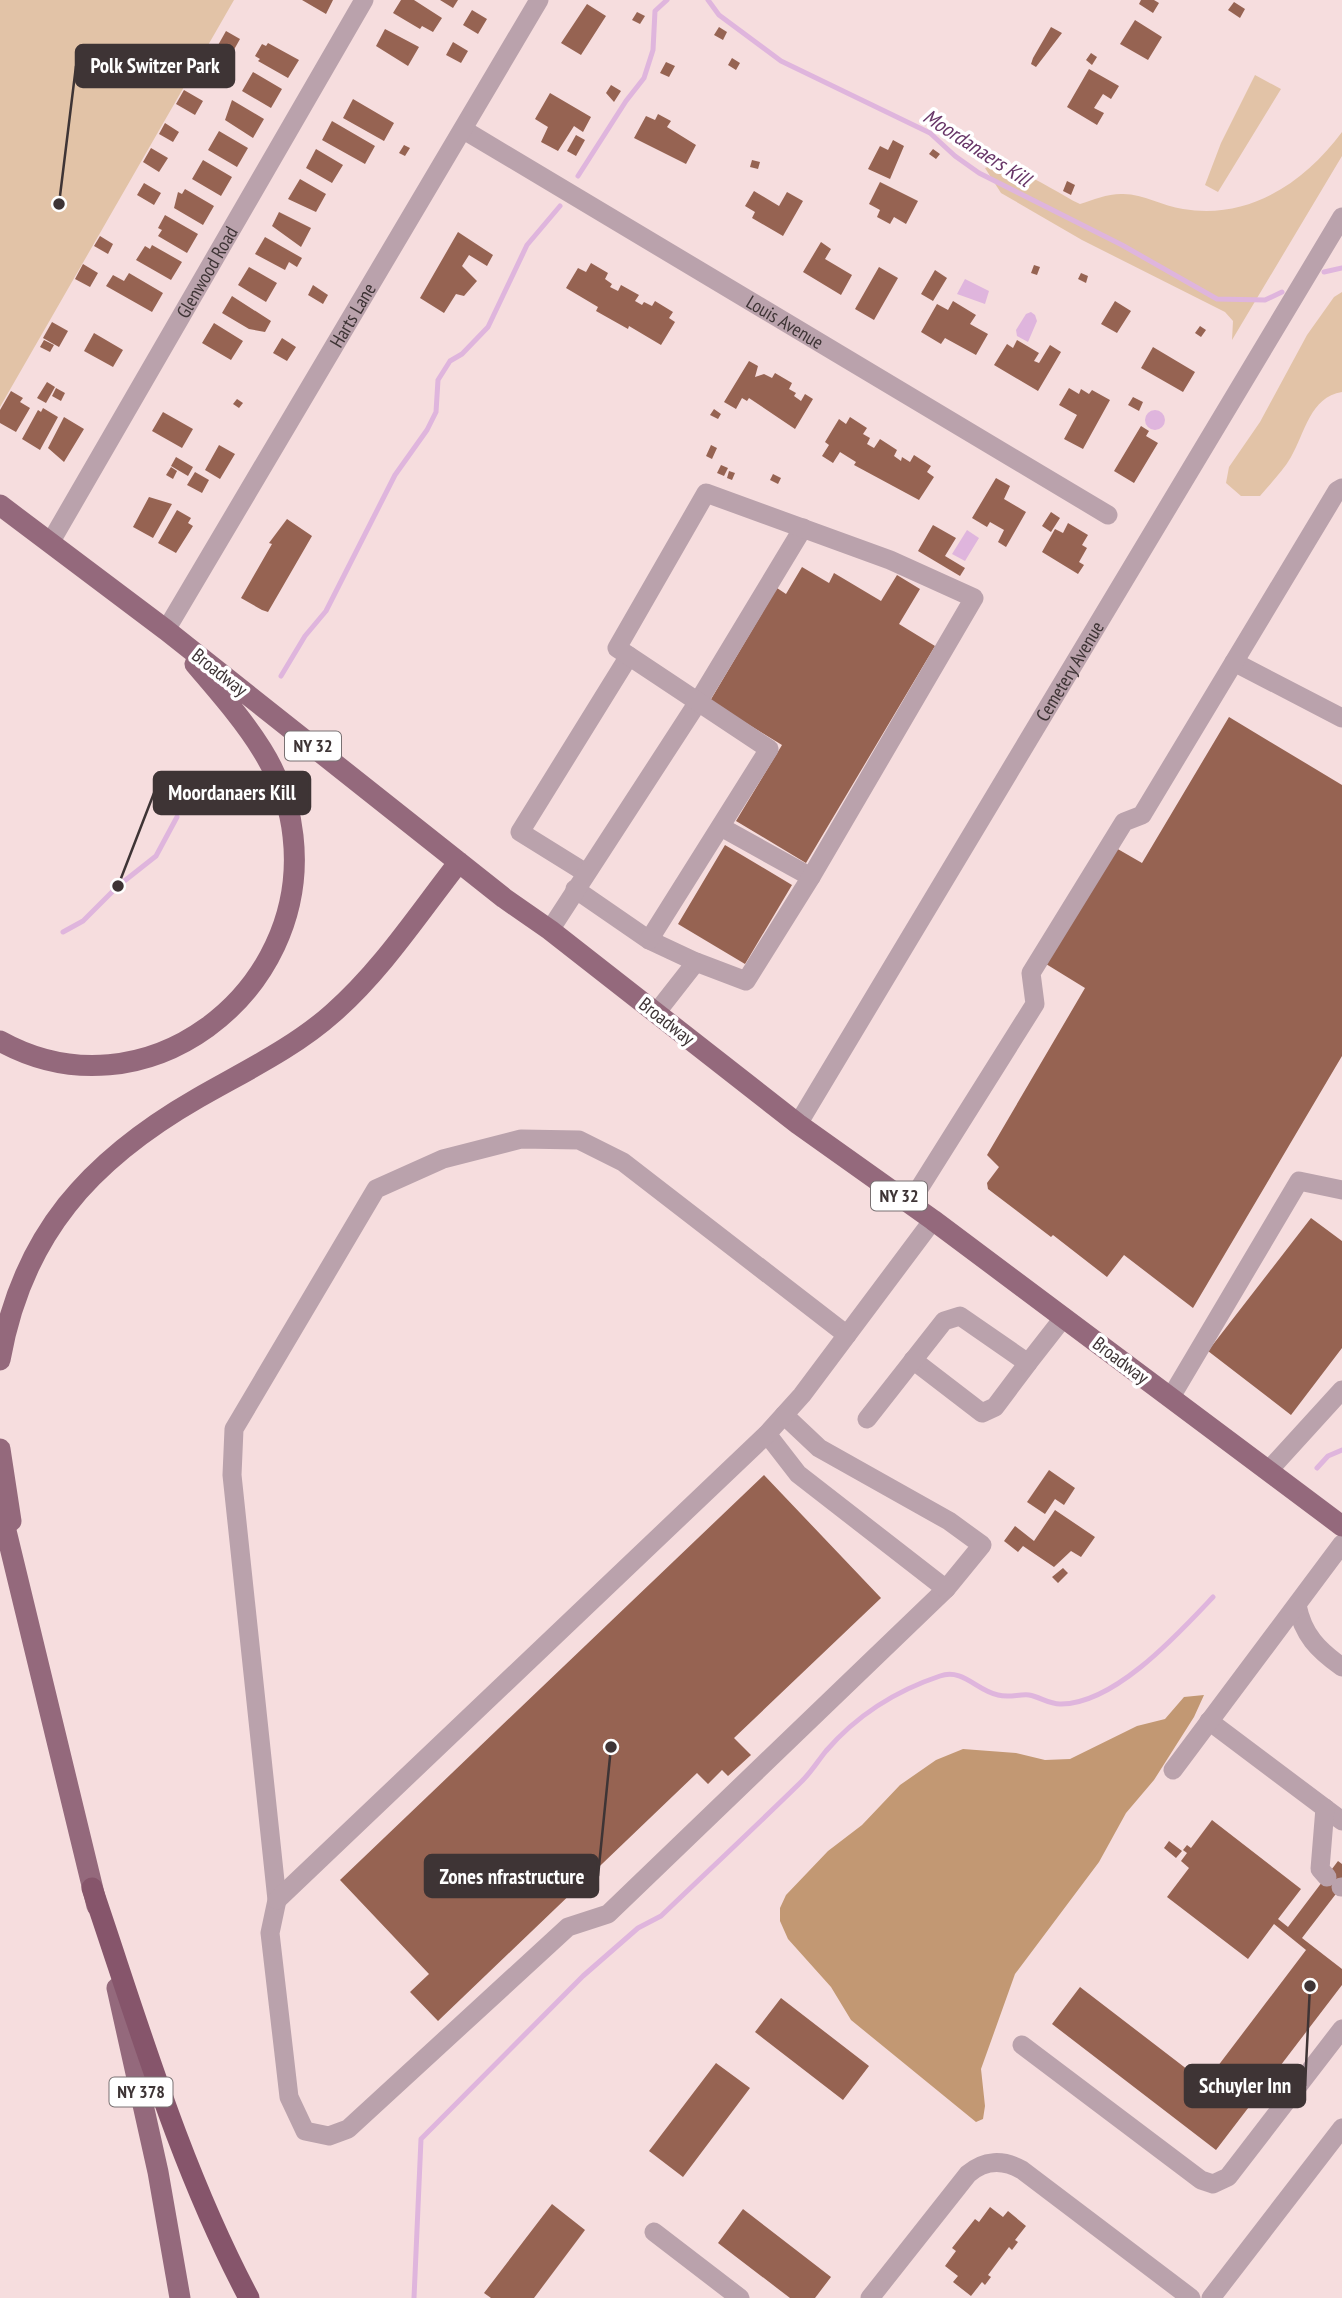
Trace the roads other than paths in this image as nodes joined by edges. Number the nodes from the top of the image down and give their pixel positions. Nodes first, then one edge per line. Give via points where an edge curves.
1 (364, 0) edge
2 (539, 0) edge
3 (464, 130) junction
4 (1342, 217) edge
5 (1342, 488) edge
6 (0, 492) edge
7 (0, 505) edge
8 (1108, 515) dead end
9 (803, 528) junction
10 (50, 543) junction
11 (166, 630) junction
12 (629, 656) junction
13 (1234, 662) junction
14 (698, 702) junction
15 (1342, 718) edge
16 (721, 827) junction
17 (459, 862) junction
18 (811, 877) junction
19 (581, 881) junction
20 (550, 930) junction
21 (649, 940) junction
22 (695, 962) junction
23 (656, 1013) junction
24 (0, 1041) edge
25 (798, 1124) junction
26 (1342, 1190) edge
27 (909, 1203) junction
28 (933, 1220) junction
29 (1064, 1317) junction
30 (847, 1335) junction
31 (0, 1360) edge
32 (913, 1360) junction
33 (1028, 1363) junction
34 (1342, 1391) edge
35 (1171, 1397) junction
36 (784, 1415) junction
37 (867, 1419) dead end
38 (767, 1434) junction
39 (0, 1450) edge
40 (1269, 1470) junction
41 (0, 1506) edge
42 (1342, 1526) edge
43 (1342, 1545) edge
44 (946, 1589) junction
45 (1297, 1605) junction
46 (29, 1626) junction
47 (1342, 1667) edge
48 (1209, 1721) junction
49 (1173, 1770) dead end
50 (1325, 1808) junction
51 (1342, 1821) edge
52 (1337, 1883) edge
53 (92, 1888) junction
54 (277, 1900) junction
55 (1342, 2029) edge
56 (1022, 2045) dead end
57 (1342, 2128) edge
58 (654, 2232) dead end
59 (180, 2298) edge
60 (248, 2298) edge
61 (740, 2298) edge
62 (870, 2298) edge
63 (1191, 2298) edge
64 (1211, 2298) edge

1 - 10 street, Glenwood Road
2 - 3 street, Harts Lane
3 - 8 street, Louis Avenue
3 - 11 street, Harts Lane
4 - 25 street, Cemetery Avenue
5 - 13 street
6 - 10 main road
7 - 10 main road, Broadway / NY 32
9 - 12 street via 706,493 617,648
9 - 14 street
9 - 18 street via 974,598
10 - 11 main road, Broadway / NY 32
11 - 17 main road, Broadway / NY 32
11 - 24 main road via 252,734 287,805 295,862 288,917 279,943 266,968 227,1014 156,1054 82,1064 30,1055
12 - 14 street
12 - 19 street via 520,832
13 - 15 street
13 - 27 street via 1142,816 1124,822 1031,973 1035,1004
14 - 16 street via 769,749
14 - 19 street
16 - 18 street
16 - 21 street
17 - 20 main road, Broadway / NY 32
17 - 31 main road via 378,966 332,1014 144,1134 73,1196 23,1274
18 - 22 street via 746,981
19 - 20 street
19 - 21 street
20 - 23 main road, Broadway / NY 32
21 - 22 street
22 - 23 street
23 - 25 main road, Broadway / NY 32
25 - 27 main road, Broadway / NY 32
26 - 35 street via 1299,1181
27 - 28 main road, Broadway / NY 32
28 - 29 main road, Broadway / NY 32
28 - 30 street
29 - 33 street
29 - 35 main road, Broadway / NY 32
30 - 36 street
30 - 54 street via 623,1162 579,1140 521,1139 443,1159 376,1189 234,1429 232,1475
32 - 33 street via 944,1321 960,1316
32 - 33 street via 982,1413 995,1408
32 - 37 street
34 - 40 street
35 - 40 main road, Broadway / NY 32
36 - 38 street
36 - 44 street via 818,1448 949,1521 982,1545
38 - 44 street via 798,1474
38 - 54 street
39 - 46 main road
40 - 42 main road, Broadway / NY 32
41 - 46 main road, NY 378 / NY 378
43 - 45 street
44 - 54 street via 608,1914 568,1927 348,2129 329,2136 305,2130 289,2097 270,1933
45 - 47 street via 1309,1638
45 - 48 street
46 - 53 main road, NY 378 / NY 378
48 - 49 street
48 - 50 street
50 - 51 street
50 - 52 street via 1320,1869
53 - 59 main road, NY 378 / NY 378 via 158,2172
53 - 60 highway via 177,2138
55 - 56 street via 1228,2177 1213,2184 1201,2180
57 - 64 street
58 - 61 street
62 - 63 street via 968,2174 994,2162 1022,2171

